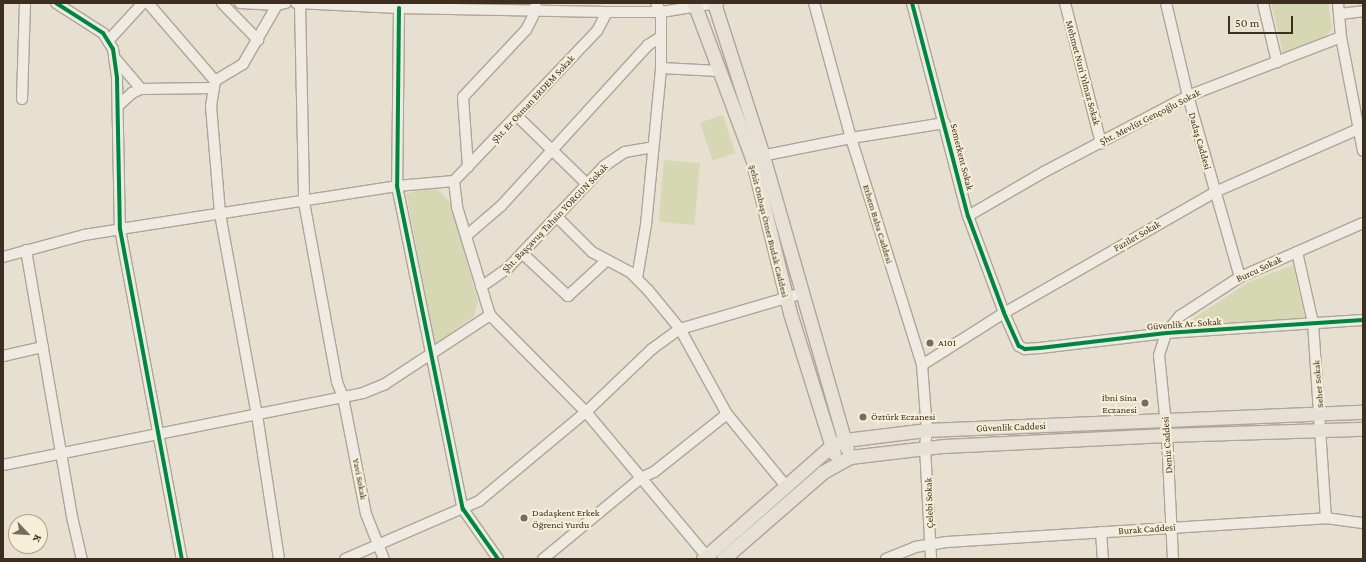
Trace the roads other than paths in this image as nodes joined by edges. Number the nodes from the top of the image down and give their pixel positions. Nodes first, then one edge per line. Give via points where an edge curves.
1 (25, 3) edge
2 (56, 3) edge
3 (143, 3) edge
4 (148, 3) edge
5 (222, 3) edge
6 (240, 3) edge
7 (298, 3) edge
8 (715, 3) edge
9 (814, 3) edge
10 (912, 3) edge
11 (1065, 3) edge
12 (1166, 3) edge
13 (1264, 3) edge
14 (1338, 3) edge
15 (282, 4) edge
16 (694, 5) edge
17 (416, 6) edge
18 (536, 6) edge
19 (658, 7) edge
20 (399, 8) junction
21 (1363, 11) edge
22 (607, 12) junction
23 (1340, 14) junction
24 (661, 37) junction
25 (1341, 37) junction
26 (258, 40) junction
27 (108, 41) junction
28 (114, 57) junction
29 (1277, 62) junction
30 (661, 68) junction
31 (719, 71) junction
32 (215, 85) junction
33 (141, 89) junction
34 (1188, 96) junction
35 (22, 99) dead end
36 (118, 106) junction
37 (517, 116) junction
38 (945, 123) junction
39 (1360, 128) edge
40 (851, 138) junction
41 (1101, 143) junction
42 (652, 147) junction
43 (552, 151) junction
44 (1363, 151) edge
45 (757, 157) junction
46 (468, 167) junction
47 (454, 181) junction
48 (586, 183) junction
49 (397, 186) junction
50 (1215, 192) junction
51 (304, 202) junction
52 (220, 214) junction
53 (556, 216) junction
54 (968, 216) junction
55 (1363, 223) edge
56 (120, 229) junction
57 (466, 236) junction
58 (26, 250) junction
59 (1297, 252) junction
60 (522, 253) junction
61 (3, 257) edge
62 (606, 261) junction
63 (1240, 277) junction
64 (637, 278) junction
65 (481, 286) junction
66 (803, 293) junction
67 (785, 299) junction
68 (1004, 313) junction
69 (490, 315) junction
70 (1363, 320) edge
71 (1313, 323) junction
72 (680, 329) junction
73 (1166, 332) junction
74 (43, 346) junction
75 (430, 354) junction
76 (3, 356) edge
77 (922, 366) junction
78 (343, 397) junction
79 (586, 412) junction
80 (1363, 412) edge
81 (727, 414) junction
82 (1321, 414) junction
83 (257, 415) junction
84 (1165, 421) junction
85 (1363, 429) edge
86 (927, 430) junction
87 (1319, 430) junction
88 (158, 435) junction
89 (1167, 435) junction
90 (845, 440) junction
91 (831, 446) junction
92 (925, 447) junction
93 (62, 452) junction
94 (844, 459) junction
95 (3, 465) edge
96 (641, 478) junction
97 (786, 486) junction
98 (463, 510) junction
99 (1326, 518) junction
100 (1363, 523) edge
101 (1171, 527) junction
102 (1101, 532) junction
103 (931, 544) junction
104 (377, 545) junction
105 (706, 558) edge
106 (82, 559) edge
107 (182, 559) edge
108 (279, 559) edge
109 (345, 559) edge
110 (384, 559) edge
111 (498, 559) edge
112 (543, 559) edge
113 (723, 559) edge
114 (886, 559) edge
115 (931, 559) edge
116 (1103, 559) edge
117 (1173, 559) edge

1 - 35 street
2 - 27 street via 102,33
3 - 27 street
4 - 32 street
5 - 26 street
6 - 15 street
7 - 20 street
7 - 51 street, Yavi Sokak
8 - 16 street
8 - 45 main road, Şehit Onbaşı Ömer Budak Caddesi
9 - 40 street, Ethem Baba Caddesi
10 - 38 street, Semerkent Sokak
11 - 41 street, Mehmet Nuri Yılmaz Sokak
12 - 34 street, Dadaş Caddesi
13 - 29 street
14 - 23 street
15 - 26 street
16 - 19 street
16 - 31 main road, Şehit Onbaşı Ömer Budak Caddesi
17 - 18 street
17 - 20 street
18 - 22 street
18 - 46 street via 526,30 463,97
19 - 22 street
19 - 24 street
20 - 49 street
21 - 23 street
22 - 37 street, Şht. Er Osman ERDEM Sokak via 597,31
23 - 25 street
24 - 30 street
24 - 43 street via 648,45
25 - 29 street, Şht. Mevlüt Gençoğlu Sokak
25 - 39 street
26 - 32 street via 243,64
27 - 28 street
28 - 33 street
28 - 36 street
29 - 34 street, Şht. Mevlüt Gençoğlu Sokak
30 - 31 street
30 - 42 street
31 - 45 main road, Şehit Onbaşı Ömer Budak Caddesi
32 - 33 street
32 - 52 street via 211,106
33 - 36 street
34 - 41 street, Şht. Mevlüt Gençoğlu Sokak
34 - 50 street, Dadaş Caddesi
36 - 56 street
37 - 43 street
37 - 46 street, Şht. Er Osman ERDEM Sokak
38 - 40 street
38 - 54 street, Semerkent Sokak
39 - 44 street
39 - 50 street, Fazilet Sokak
40 - 45 street
40 - 77 street, Ethem Baba Caddesi
41 - 54 street, Şht. Mevlüt Gençoğlu Sokak via 1044,172
42 - 48 street, Şht. Başçavuş Tahsin YORGUN Sokak via 638,148 615,158
42 - 64 street via 646,225
43 - 48 street
43 - 57 street via 485,222
45 - 66 main road, Şehit Onbaşı Ömer Budak Caddesi
45 - 67 main road, Şehit Onbaşı Ömer Budak Caddesi
46 - 47 street, Şht. Er Osman ERDEM Sokak
47 - 49 street
47 - 57 street
48 - 53 street, Şht. Başçavuş Tahsin YORGUN Sokak
49 - 51 street
49 - 75 street
50 - 63 street, Dadaş Caddesi
50 - 68 street, Fazilet Sokak
51 - 52 street
51 - 78 street, Yavi Sokak via 337,382
52 - 56 street
52 - 83 street
53 - 60 street, Şht. Başçavuş Tahsin YORGUN Sokak
53 - 62 street via 587,248
54 - 68 street, Semerkent Sokak
55 - 59 street, Burcu Sokak
56 - 58 street
56 - 88 street
57 - 65 street
58 - 61 street
58 - 74 street
59 - 63 street, Burcu Sokak
59 - 71 street, Seher Sokak
60 - 62 street via 568,296
60 - 65 street, Şht. Başçavuş Tahsin YORGUN Sokak via 500,275
62 - 64 street
63 - 73 street, Burcu Sokak via 1180,316
64 - 72 street
65 - 69 street
66 - 67 street
66 - 90 main road, Şehit Onbaşı Ömer Budak Caddesi
67 - 72 street
67 - 91 main road, Şehit Onbaşı Ömer Budak Caddesi
68 - 73 street, Güvenlik Ar. Sokak via 1019,346 1025,349
68 - 77 street, Fazilet Sokak
69 - 75 street
69 - 79 street
70 - 71 street, Güvenlik Ar. Sokak
71 - 73 street, Güvenlik Ar. Sokak
71 - 82 street, Seher Sokak
72 - 79 street via 652,349
72 - 81 street
73 - 84 street, Deniz Caddesi via 1159,355
74 - 76 street
74 - 93 street
75 - 78 street via 385,384 363,393
75 - 98 street
77 - 86 street, Ethem Baba Caddesi
78 - 83 street
78 - 104 street, Yavi Sokak via 366,514
79 - 96 street
79 - 98 street via 479,501
80 - 82 main road, Güvenlik Caddesi
81 - 96 street via 654,472
81 - 97 street
82 - 84 main road, Güvenlik Caddesi
82 - 87 street, Seher Sokak
83 - 88 street
83 - 108 street
84 - 86 main road, Güvenlik Caddesi
84 - 89 street, Deniz Caddesi
85 - 87 main road, Güvenlik Caddesi
86 - 90 main road, Güvenlik Caddesi
86 - 92 street, Ethem Baba Caddesi
87 - 89 main road, Güvenlik Caddesi
87 - 99 street, Seher Sokak
88 - 93 street
88 - 107 street
89 - 92 main road, Güvenlik Caddesi
89 - 101 street, Deniz Caddesi
90 - 91 main road, Güvenlik Caddesi
90 - 94 main road, Şehit Onbaşı Ömer Budak Caddesi
91 - 94 main road, Şehit Onbaşı Ömer Budak Caddesi
91 - 97 main road, Güvenlik Caddesi
92 - 94 main road, Güvenlik Caddesi
92 - 103 street, Çelebi Sokak
93 - 95 street
93 - 106 street
94 - 113 main road
96 - 105 street
96 - 112 street
97 - 105 main road, Güvenlik Caddesi
98 - 104 street
98 - 111 street
99 - 100 street, Burak Caddesi
99 - 101 street, Burak Caddesi
101 - 102 street, Burak Caddesi
101 - 117 street, Deniz Caddesi
102 - 103 street, Burak Caddesi
102 - 116 street
103 - 114 street, Burak Caddesi
103 - 115 street, Çelebi Sokak
104 - 109 street
104 - 110 street, Yavi Sokak

